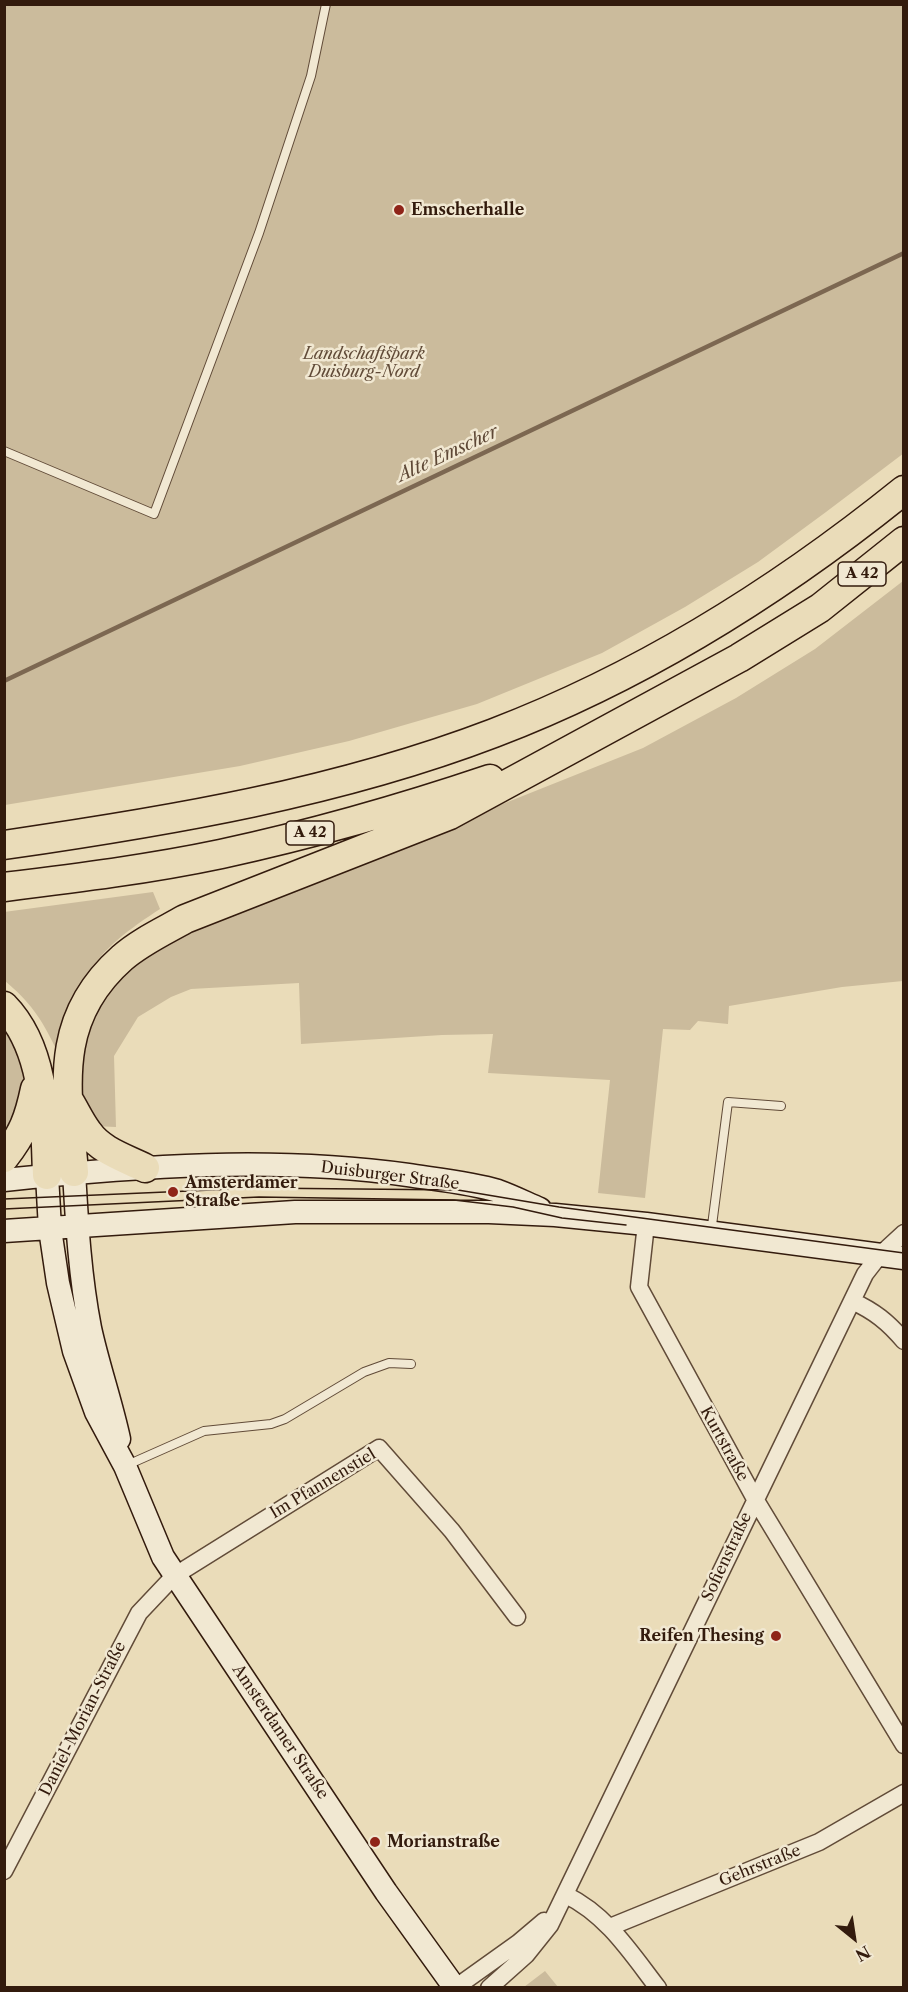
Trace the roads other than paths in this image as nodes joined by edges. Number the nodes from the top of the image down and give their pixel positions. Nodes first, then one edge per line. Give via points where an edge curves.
1 (326, 4) edge
2 (4, 451) edge
3 (903, 490) edge
4 (903, 541) edge
5 (603, 733) junction
6 (4, 845) edge
7 (4, 887) edge
8 (4, 1006) edge
9 (37, 1075) junction
10 (68, 1098) junction
11 (781, 1106) dead end
12 (4, 1158) edge
13 (145, 1168) junction
14 (61, 1174) junction
15 (4, 1180) edge
16 (555, 1215) junction
17 (645, 1224) junction
18 (78, 1226) junction
19 (50, 1228) junction
20 (4, 1231) edge
21 (711, 1233) junction
22 (903, 1233) edge
23 (879, 1256) junction
24 (903, 1258) edge
25 (852, 1301) junction
26 (903, 1341) edge
27 (411, 1364) dead end
28 (124, 1466) junction
29 (755, 1499) junction
30 (174, 1576) junction
31 (517, 1617) dead end
32 (903, 1745) edge
33 (903, 1793) edge
34 (4, 1871) edge
35 (566, 1895) junction
36 (610, 1927) junction
37 (455, 1987) edge
38 (489, 1988) edge
39 (658, 1988) edge

1 - 2 lane via 311,75 259,233 154,514
3 - 6 highway, A 42 via 815,559 717,622 638,668 494,733 406,763 268,799 130,827
4 - 5 highway, A 42 via 820,608
5 - 7 highway, A 42 via 515,771 306,834 197,858
5 - 10 highway via 450,815 185,919 147,940 123,957 87,999 73,1031
8 - 9 highway via 22,1029
9 - 12 highway via 20,1138
9 - 14 highway
10 - 13 highway via 88,1132 106,1150
10 - 14 highway
11 - 21 lane via 728,1102
13 - 14 main road, Duisburger Straße
13 - 16 main road, Duisburger Straße via 268,1164 380,1171 496,1191
14 - 15 main road, Duisburger Straße
14 - 18 main road, Amsterdamer Straße
14 - 19 main road, Amsterdamer Straße
16 - 17 main road, Duisburger Straße
16 - 18 main road, Duisburger Straße via 295,1212
17 - 21 main road, Duisburger Straße
17 - 29 street, Kurtstraße via 639,1287
18 - 19 main road, Duisburger Straße
18 - 28 main road, Amsterdamer Straße via 90,1328
19 - 20 main road, Duisburger Straße
19 - 28 main road, Amsterdamer Straße via 74,1351 96,1412
21 - 23 main road, Duisburger Straße
22 - 23 street, Sofienstraße
23 - 24 main road, Duisburger Straße
23 - 25 street, Sofienstraße via 864,1274
25 - 26 street via 874,1311
25 - 29 street, Sofienstraße
27 - 28 lane via 389,1364 364,1372 271,1424 204,1431
28 - 30 main road, Amsterdamer Straße
29 - 32 street, Kurtstraße
29 - 35 street, Sofienstraße
30 - 31 street, Im Pfannenstiel via 379,1448 452,1531
30 - 34 street, Daniel-Morian-Straße via 139,1613
30 - 37 main road, Amsterdamer Straße via 386,1892
33 - 36 street, Gehrstraße via 819,1842
35 - 36 street via 584,1904
35 - 37 street, Sofienstraße via 518,1943
35 - 38 street, Sofienstraße via 550,1925 526,1955
36 - 39 street

